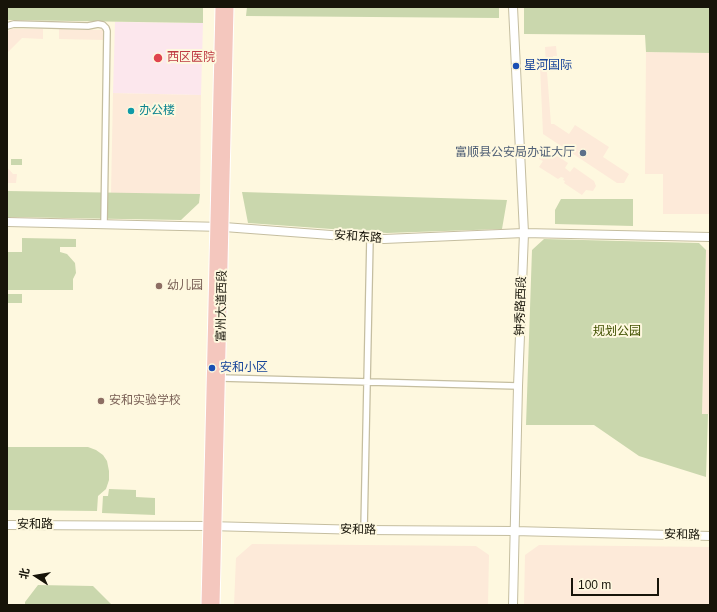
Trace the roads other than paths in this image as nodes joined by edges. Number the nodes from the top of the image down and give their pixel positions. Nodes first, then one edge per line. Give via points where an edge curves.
1 (220, 7) edge
2 (229, 7) edge
3 (513, 7) edge
4 (7, 26) edge
5 (7, 222) edge
6 (104, 224) junction
7 (220, 227) junction
8 (524, 232) junction
9 (710, 237) edge
10 (370, 238) junction
11 (221, 378) junction
12 (368, 382) junction
13 (518, 386) junction
14 (7, 525) edge
15 (213, 526) junction
16 (364, 530) junction
17 (514, 531) junction
18 (710, 536) edge
19 (206, 605) edge
20 (215, 605) edge
21 (513, 605) edge

1 - 7 main road, 富州大道西段
2 - 7 main road, 富州大道西段
3 - 8 street, 钟秀路西段
4 - 6 street via 98,24 106,28
5 - 6 street, 安和东路
6 - 7 street, 安和东路
7 - 10 street, 安和东路
7 - 11 main road, 富州大道西段
7 - 15 main road, 富州大道西段
8 - 9 street, 安和东路
8 - 10 street, 安和东路 via 384,240
8 - 13 street, 钟秀路西段
10 - 12 street
11 - 12 street
11 - 15 main road, 富州大道西段
12 - 13 street
12 - 16 street
13 - 17 street, 钟秀路西段
14 - 15 street, 安和路
15 - 16 street, 安和路
15 - 19 main road, 富州大道西段
15 - 20 main road, 富州大道西段
16 - 17 street, 安和路
17 - 18 street, 安和路
17 - 21 street, 钟秀路西段

